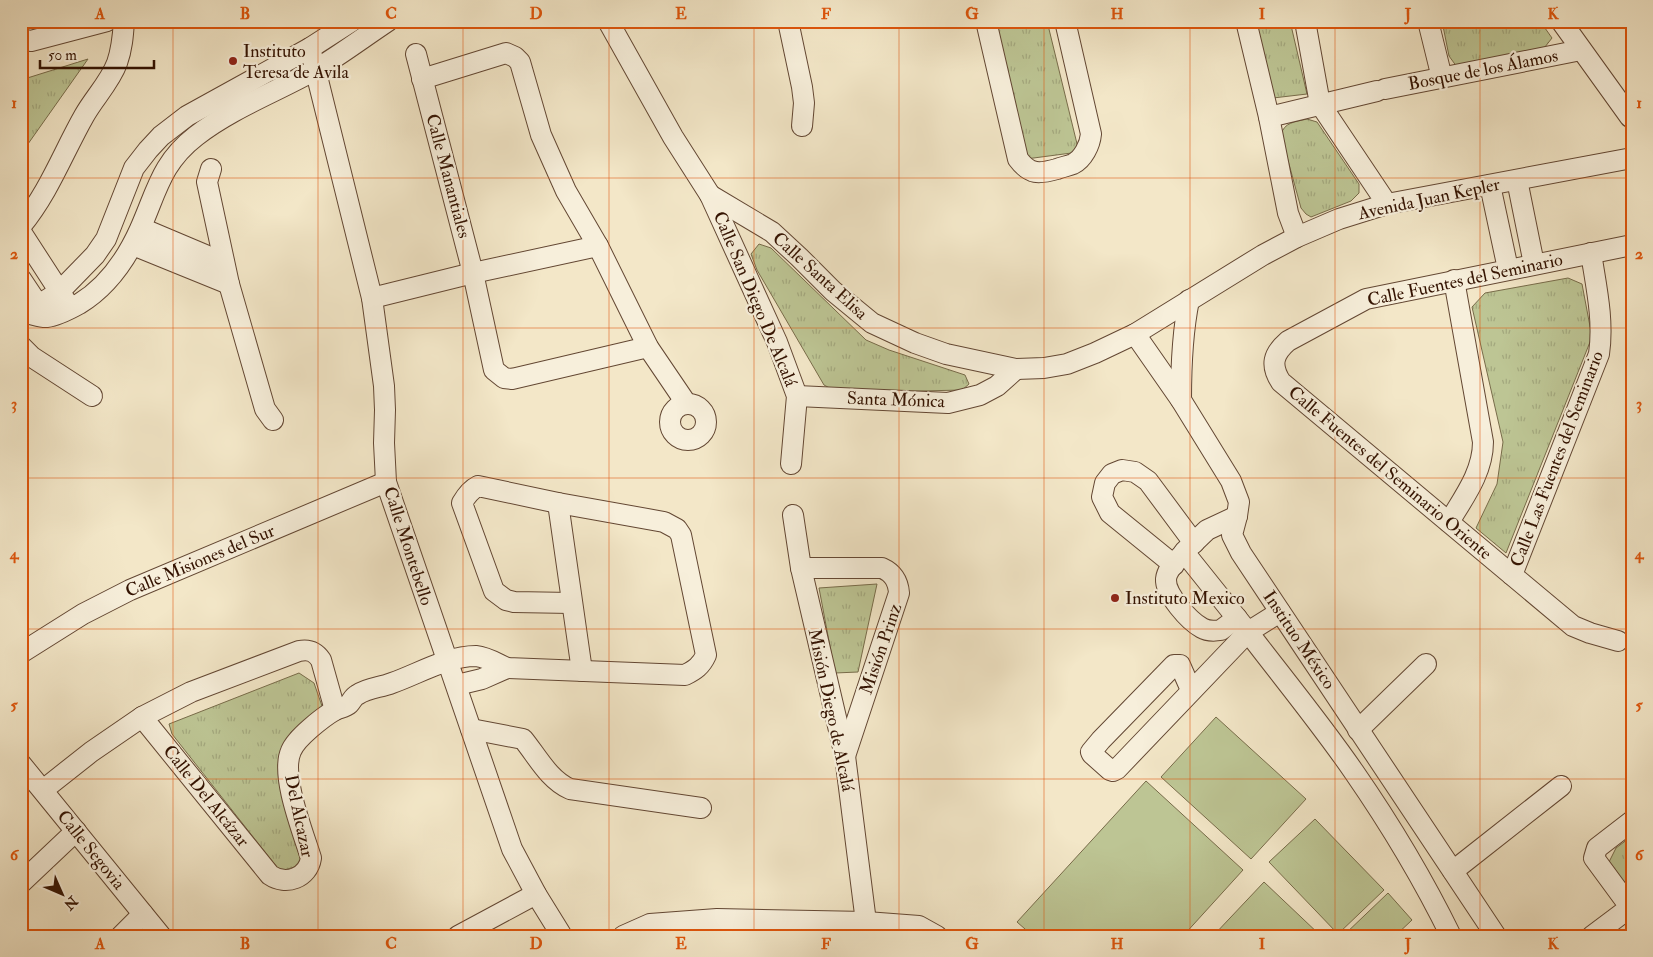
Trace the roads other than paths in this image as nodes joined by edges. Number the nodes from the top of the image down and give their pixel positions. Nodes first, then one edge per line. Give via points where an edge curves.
1 (107, 21) edge
2 (124, 21) edge
3 (352, 21) edge
4 (388, 21) edge
5 (608, 21) edge
6 (788, 21) edge
7 (986, 21) edge
8 (1065, 21) edge
9 (1246, 21) edge
10 (1306, 21) edge
11 (1428, 21) edge
12 (1561, 21) edge
13 (21, 39) edge
14 (310, 48) junction
15 (1581, 50) junction
16 (416, 54) dead end
17 (316, 69) junction
18 (1442, 78) junction
19 (422, 79) junction
20 (1320, 104) junction
21 (1269, 117) junction
22 (1630, 117) dead end
23 (802, 126) dead end
24 (1632, 158) edge
25 (211, 169) dead end
26 (1517, 180) junction
27 (1490, 185) junction
28 (710, 195) junction
29 (1386, 204) junction
30 (21, 226) edge
31 (21, 232) edge
32 (137, 236) junction
33 (1297, 237) junction
34 (1632, 244) edge
35 (598, 246) junction
36 (1591, 253) junction
37 (224, 263) junction
38 (1534, 264) junction
39 (1508, 270) junction
40 (474, 273) junction
41 (21, 279) edge
42 (1454, 280) junction
43 (229, 284) junction
44 (59, 292) junction
45 (372, 298) junction
46 (1189, 300) junction
47 (71, 309) junction
48 (33, 312) edge
49 (1135, 334) junction
50 (21, 346) edge
51 (648, 347) junction
52 (1274, 366) joint
53 (1016, 370) junction
54 (92, 396) dead end
55 (797, 396) junction
56 (1181, 400) junction
57 (686, 403) dead end
58 (273, 420) dead end
59 (791, 464) dead end
60 (386, 482) junction
61 (558, 503) junction
62 (793, 515) dead end
63 (1237, 516) junction
64 (1449, 522) junction
65 (1184, 553) junction
66 (801, 568) junction
67 (1512, 575) junction
68 (571, 602) junction
69 (1280, 612) junction
70 (1243, 625) junction
71 (1618, 641) dead end
72 (21, 653) edge
73 (447, 662) junction
74 (1426, 664) dead end
75 (507, 668) junction
76 (582, 671) junction
77 (457, 685) junction
78 (1191, 690) junction
79 (342, 707) junction
80 (142, 717) junction
81 (471, 728) junction
82 (1358, 730) junction
83 (845, 756) junction
84 (21, 764) edge
85 (1561, 786) dead end
86 (43, 790) junction
87 (701, 808) dead end
88 (1632, 821) edge
89 (76, 831) junction
90 (1453, 871) junction
91 (270, 875) joint
92 (21, 883) edge
93 (536, 894) junction
94 (1631, 906) edge
95 (143, 914) junction
96 (716, 927) edge
97 (748, 928) edge
98 (866, 929) edge
99 (121, 936) edge
100 (161, 936) edge
101 (458, 936) edge
102 (562, 936) edge
103 (623, 936) edge
104 (938, 936) edge
105 (1452, 936) edge
106 (1496, 936) edge
107 (1592, 936) edge

1 - 13 street via 31,41
2 - 30 street via 122,49 116,65 71,139 36,208
3 - 14 street
4 - 17 street
5 - 28 street, Calle San Diego De Alcalá via 673,137
6 - 23 street via 802,87
7 - 8 street via 1018,159 1028,169 1041,173 1073,164 1091,140
9 - 21 street
10 - 20 street
11 - 18 street
12 - 15 street
14 - 17 street, Calle Montebello
14 - 44 street via 187,116 161,136 134,168 106,239
15 - 18 street, Bosque de los Álamos
15 - 22 street
16 - 19 street, Calle Manantiales
17 - 32 street via 195,136 179,151 160,178
17 - 45 street, Calle Montebello
18 - 20 street, Bosque de los Álamos
19 - 35 street via 506,53 515,56 520,62 550,156
19 - 40 street, Calle Manantiales
20 - 21 street, Bosque de los Álamos
20 - 29 street
21 - 33 street via 1288,213
24 - 26 street, Avenida Juan Kepler
25 - 37 street via 207,182
26 - 27 street, Avenida Juan Kepler
26 - 38 street
27 - 29 street, Avenida Juan Kepler
27 - 39 street
28 - 53 street, Calle Santa Elisa via 772,232 833,291 872,323 946,354
28 - 55 street, Calle San Diego De Alcalá via 777,342
29 - 33 street, Avenida Juan Kepler
31 - 44 street
32 - 37 street
32 - 43 street
32 - 47 street via 104,284
33 - 46 street, Avenida Juan Kepler
34 - 36 street, Calle Fuentes del Seminario
35 - 40 street
35 - 51 street
36 - 38 street, Calle Fuentes del Seminario
36 - 67 street, Calle Las Fuentes del Seminario via 1601,321 1599,354
37 - 43 street
38 - 39 street, Calle Fuentes del Seminario
39 - 42 street, Calle Fuentes del Seminario
40 - 45 street
40 - 51 street, Calle Manantiales via 494,370 504,378 512,380
41 - 48 street
42 - 52 street, Calle Fuentes del Seminario via 1366,298 1288,341 1280,348
42 - 64 street via 1483,453 1476,475
43 - 58 street via 264,409
44 - 47 street
44 - 48 street
45 - 60 street, Calle Montebello via 384,386
46 - 49 street, Avenida Juan Kepler
46 - 56 street via 1183,328
47 - 48 street
49 - 53 street, Calle Santa Elisa via 1067,364
49 - 56 street, Instituo México
50 - 54 street via 32,357
51 - 57 street
52 - 64 street, Calle Fuentes del Seminario Oriente via 1281,382
53 - 55 street, Santa Mónica via 980,395 948,403
55 - 59 street, Calle San Diego De Alcalá
56 - 63 street, Instituo México via 1231,482 1239,502
60 - 72 street, Calle Misiones del Sur via 130,590 83,614
60 - 73 street, Calle Montebello
61 - 68 street
61 - 68 street via 478,486 465,496 462,503 494,590 499,595 514,602
61 - 76 street via 664,522 677,529 681,535 706,655 695,671 685,675
62 - 66 street, Misión Diego de Alcalá
63 - 65 street via 1207,530
63 - 69 street, Instituo México via 1232,535
64 - 67 street, Calle Fuentes del Seminario Oriente
65 - 70 street
65 - 70 street via 1166,578 1174,600 1203,629 1221,630
66 - 83 street, Misión Diego de Alcalá
66 - 83 street, Misión Prinz via 882,568 890,572 899,586
67 - 71 street, Calle Fuentes del Seminario Oriente via 1573,626
68 - 76 street
69 - 70 street
69 - 82 street, Instituo México
70 - 78 street
70 - 105 street via 1353,771 1394,833
73 - 75 street, Del Alcazar via 478,656
73 - 77 street, Calle Montebello
73 - 79 street, Del Alcazar via 390,684 380,696 358,705
74 - 82 street
75 - 76 street
75 - 77 street
77 - 81 street, Calle Montebello
78 - 78 street via 1117,769 1110,770 1092,754 1106,734 1174,665 1180,665
79 - 80 street via 317,654 307,650 191,692
79 - 91 street, Del Alcazar via 303,735 291,751 288,764 290,790 311,858 310,865 300,877 288,880
80 - 86 street
80 - 91 street, Calle Del Alcázar
81 - 87 street via 524,739 555,780 570,789
81 - 93 street, Calle Montebello via 512,849
82 - 90 street, Instituo México
83 - 98 street, Misión Diego de Alcalá
84 - 86 street, Calle Segovia
85 - 90 street
86 - 89 street, Calle Segovia
88 - 94 street via 1597,848 1594,858
89 - 92 street
89 - 95 street, Calle Segovia
90 - 106 street, Instituo México
93 - 101 street
93 - 102 street, Calle Montebello
94 - 107 street
95 - 99 street
95 - 100 street, Calle Segovia
96 - 97 street
96 - 103 street via 650,924
97 - 98 street
98 - 104 street via 919,926

